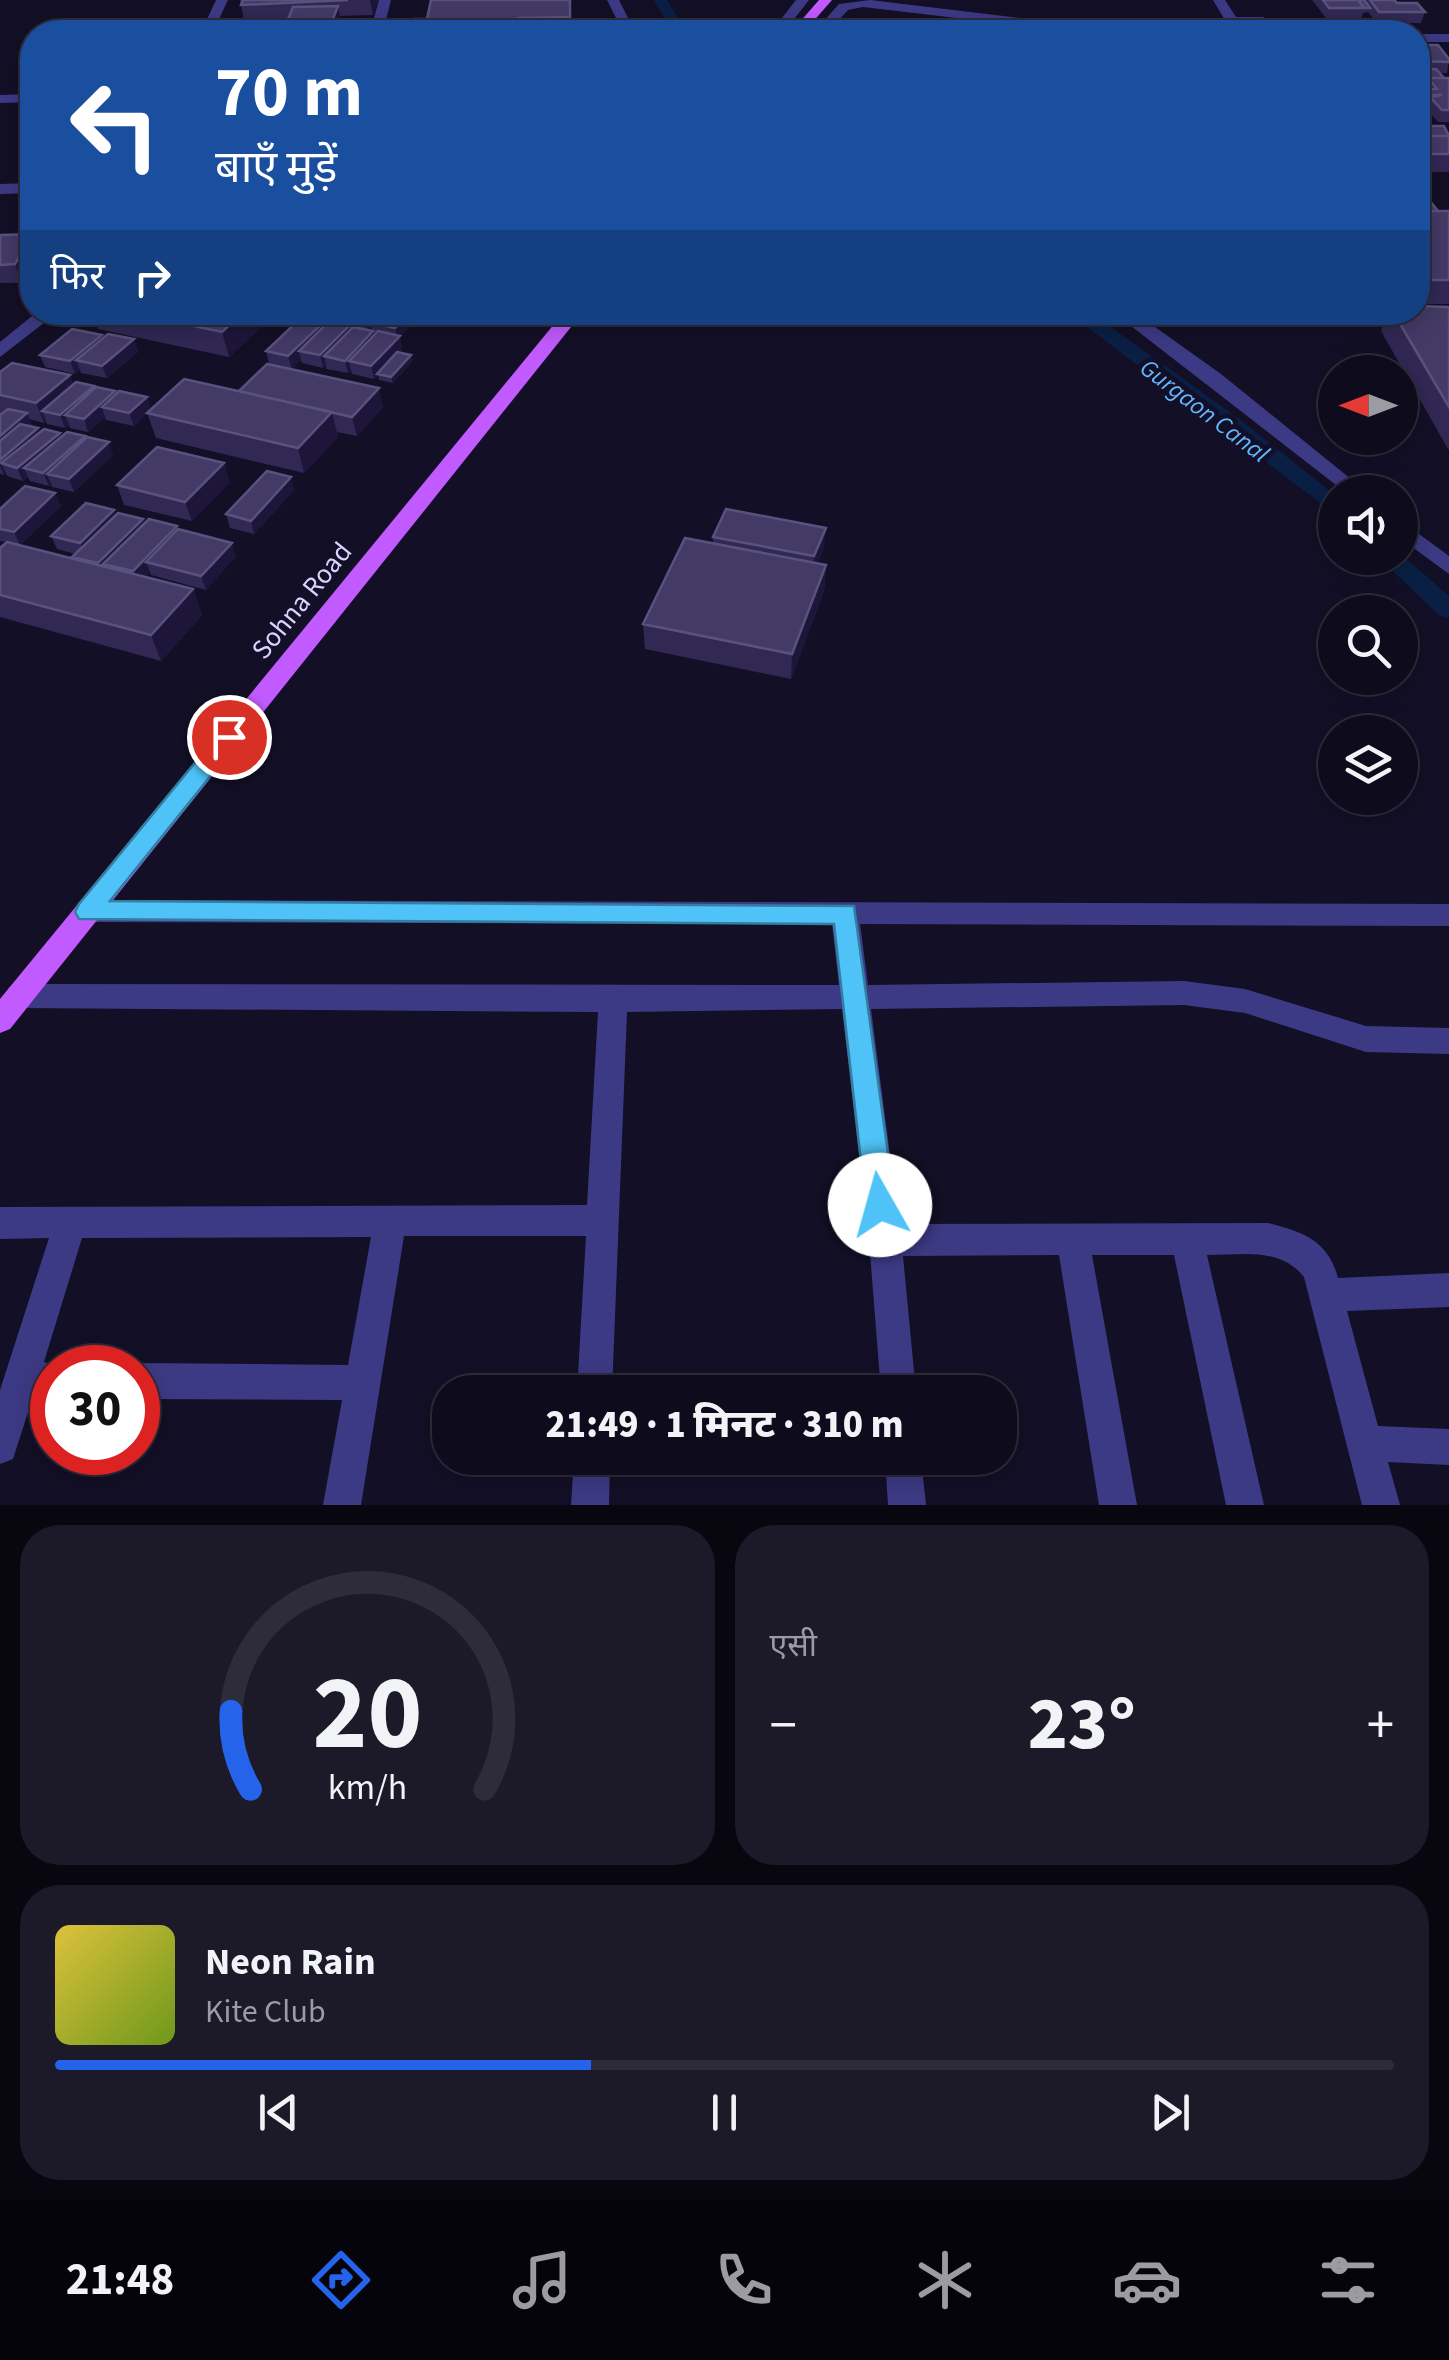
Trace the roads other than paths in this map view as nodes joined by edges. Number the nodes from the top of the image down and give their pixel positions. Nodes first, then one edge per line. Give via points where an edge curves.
1 (803, 0) edge
2 (826, 0) edge
3 (787, 20) edge
4 (808, 20) edge
5 (832, 20) edge
6 (1004, 20) edge
7 (32, 325) edge
8 (563, 325) edge
9 (1140, 325) edge
10 (1, 350) edge
11 (1336, 475) edge
12 (1418, 542) edge
13 (1449, 567) edge
14 (88, 912) junction
15 (845, 914) junction
16 (1449, 915) edge
17 (856, 994) junction
18 (19, 996) junction
19 (613, 1000) junction
20 (0, 1020) edge
21 (1449, 1042) edge
22 (602, 1220) junction
23 (390, 1221) junction
24 (71, 1222) junction
25 (0, 1223) edge
26 (885, 1240) junction
27 (1073, 1242) junction
28 (1188, 1242) junction
29 (1449, 1290) edge
30 (1326, 1295) junction
31 (44, 1345) edge
32 (595, 1375) edge
33 (897, 1375) edge
34 (160, 1380) edge
35 (362, 1383) junction
36 (30, 1392) edge
37 (1365, 1442) junction
38 (0, 1446) edge
39 (1449, 1447) edge
40 (591, 1475) edge
41 (904, 1475) edge
42 (342, 1505) edge
43 (590, 1505) edge
44 (907, 1505) edge
45 (1118, 1505) edge
46 (1245, 1505) edge
47 (1381, 1505) edge

1 - 3 street
2 - 4 main road
5 - 6 street via 844,7 863,3
7 - 10 street
8 - 14 main road, Sohna Road
9 - 11 street
12 - 13 street
14 - 15 street
14 - 18 main road, Sohna Road
15 - 16 street
15 - 17 street
17 - 19 street
17 - 21 street via 1184,993 1245,1001 1366,1039
17 - 26 street
18 - 19 street
18 - 20 main road, Sohna Road
19 - 22 street
22 - 23 street
22 - 32 street
23 - 24 street
23 - 35 street
24 - 25 street
24 - 31 street
26 - 27 street
26 - 33 street
27 - 28 street
27 - 45 street
28 - 30 street via 1285,1241 1312,1256
28 - 46 street
29 - 30 street
30 - 37 street
34 - 35 street
35 - 42 street
36 - 38 street
37 - 39 street
37 - 47 street
40 - 43 street
41 - 44 street

